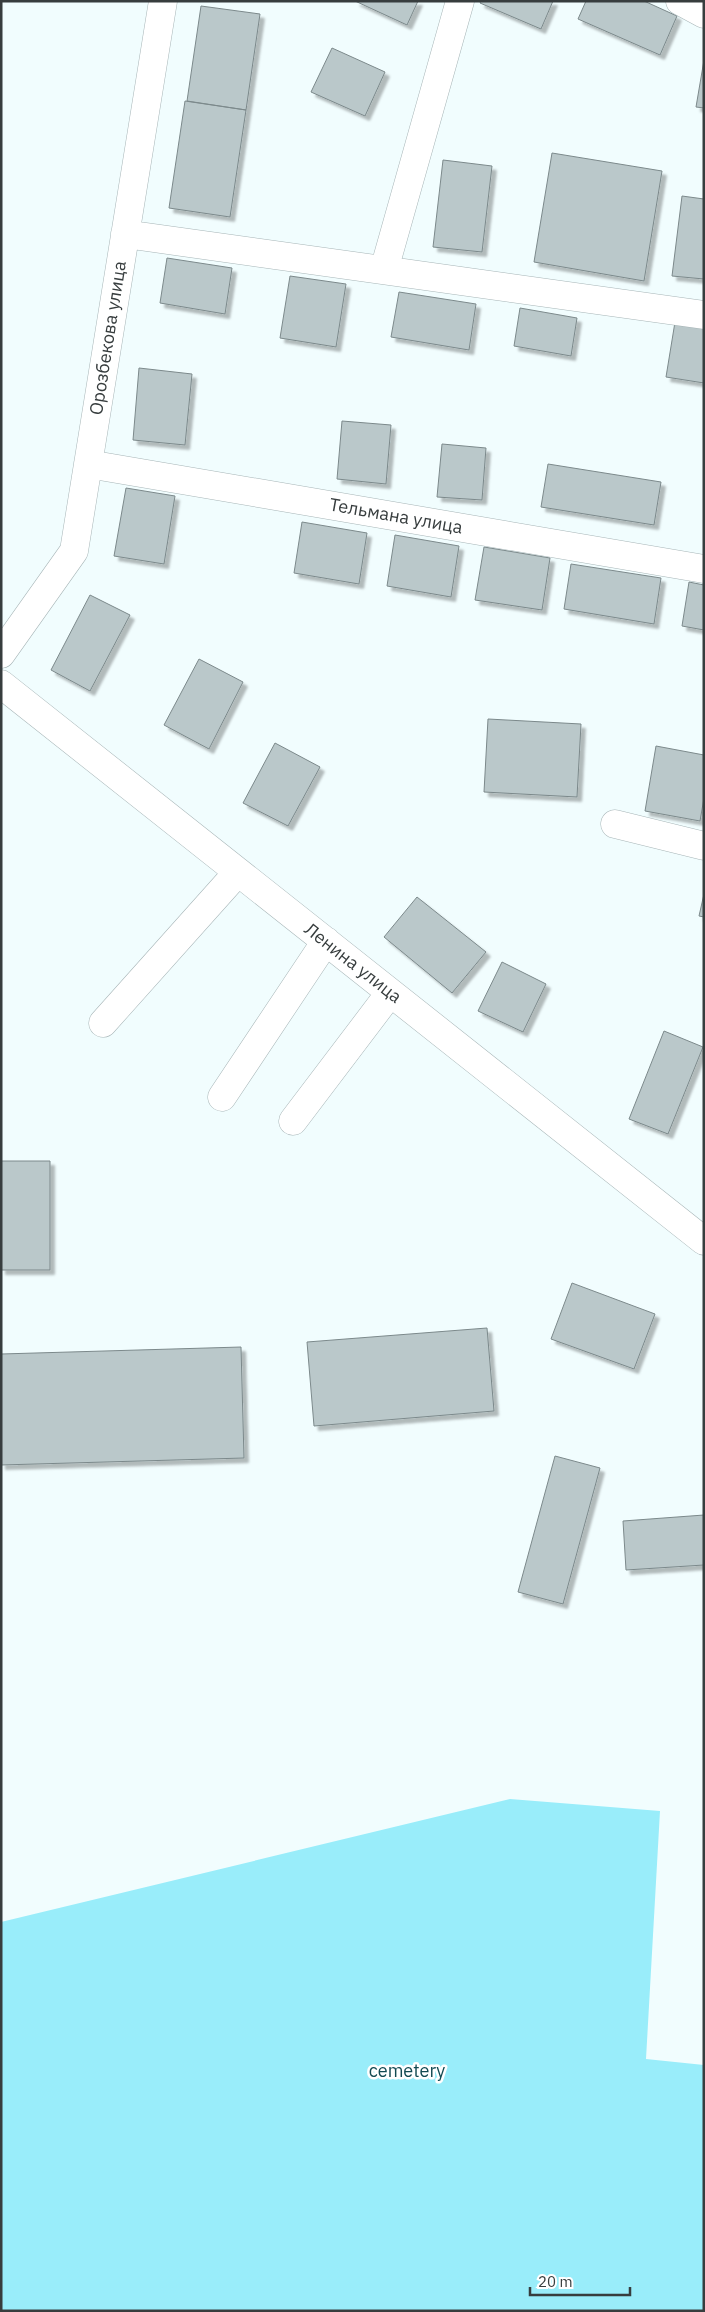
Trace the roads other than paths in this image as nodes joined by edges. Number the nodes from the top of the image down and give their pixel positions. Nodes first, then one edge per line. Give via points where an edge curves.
1 (163, 1) edge
2 (460, 1) edge
3 (680, 1) edge
4 (704, 14) edge
5 (125, 234) junction
6 (384, 270) junction
7 (704, 315) edge
8 (88, 464) junction
9 (704, 569) edge
10 (1, 654) edge
11 (1, 684) edge
12 (615, 824) dead end
13 (704, 846) edge
14 (238, 872) junction
15 (326, 941) junction
16 (390, 992) junction
17 (103, 1023) dead end
18 (222, 1097) dead end
19 (293, 1121) dead end
20 (704, 1241) edge

1 - 5 street, Орозбекова улица
2 - 6 street
3 - 4 street
5 - 6 street
5 - 8 street, Орозбекова улица
6 - 7 street
8 - 9 street, Тельмана улица
8 - 10 street, Орозбекова улица via 74,551
11 - 14 street, Ленина улица
12 - 13 street
14 - 15 street, Ленина улица
14 - 17 street
15 - 16 street, Ленина улица
15 - 18 street
16 - 19 street
16 - 20 street, Ленина улица

